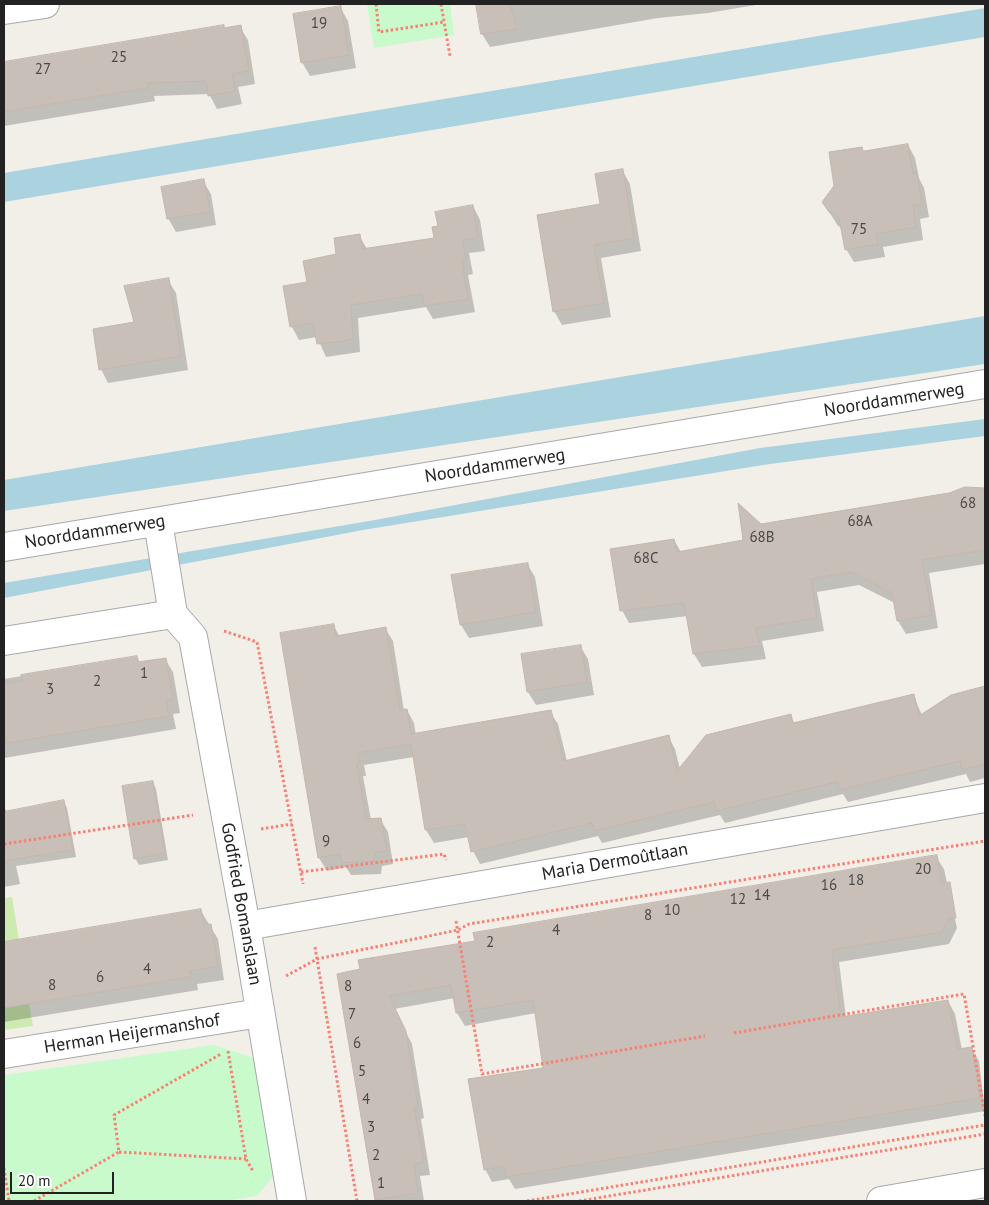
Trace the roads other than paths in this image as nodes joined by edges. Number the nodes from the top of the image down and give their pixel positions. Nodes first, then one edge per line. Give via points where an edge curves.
1 (45, 4) edge
2 (4, 10) edge
3 (985, 384) edge
4 (161, 535) junction
5 (4, 547) edge
6 (173, 614) junction
7 (4, 641) edge
8 (985, 798) edge
9 (246, 926) junction
10 (260, 1013) junction
11 (4, 1054) edge
12 (985, 1183) edge
13 (292, 1201) edge
14 (881, 1201) edge

1 - 2 street
3 - 4 street, Noorddammerweg
4 - 5 street, Noorddammerweg
4 - 6 street
6 - 7 street
6 - 9 street, Godfried Bomanslaan via 193,637
8 - 9 street, Maria Dermoûtlaan
9 - 10 street, Godfried Bomanslaan
10 - 11 street, Herman Heijermanshof
10 - 13 street, Godfried Bomanslaan
12 - 14 street

